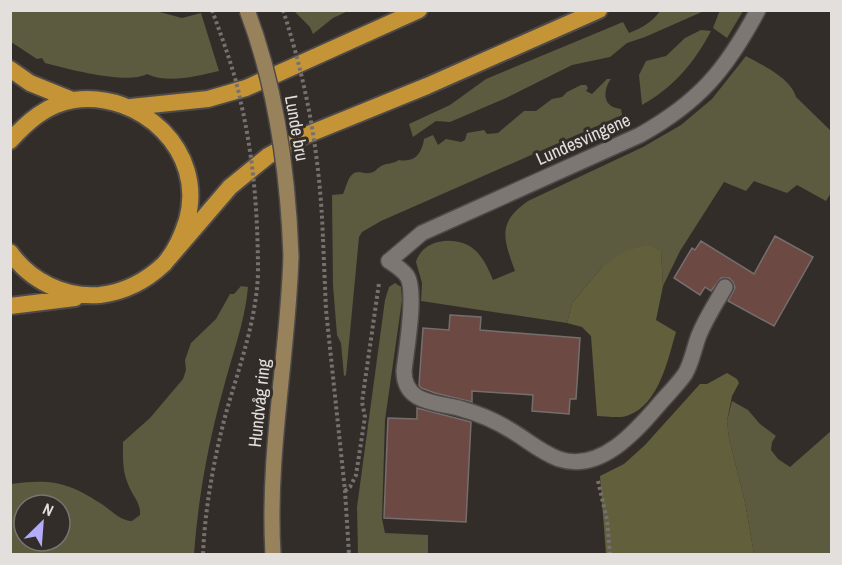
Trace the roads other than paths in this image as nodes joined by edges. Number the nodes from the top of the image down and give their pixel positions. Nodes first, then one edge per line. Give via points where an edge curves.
1 (247, 10) edge
2 (419, 10) edge
3 (599, 10) edge
4 (758, 10) edge
5 (10, 69) edge
6 (72, 100) junction
7 (131, 107) junction
8 (10, 141) edge
9 (10, 252) edge
10 (291, 256) joint
11 (169, 258) junction
12 (725, 287) dead end
13 (90, 296) junction
14 (10, 306) edge
15 (273, 555) edge

1 - 10 main road, Lunde bru, bridge via 280,133
2 - 7 highway via 246,88 207,99
3 - 11 highway via 315,131 268,156 230,188
4 - 12 street, Lundesvingene via 709,85 662,123 422,233 389,261 408,277 411,285 404,371 404,382 410,392 495,421 560,459 587,460 633,434 684,375 703,326
5 - 6 highway via 30,83
6 - 7 highway via 98,99
6 - 8 highway via 47,109
7 - 11 highway via 153,120 171,139 183,161 189,211 182,236
9 - 13 highway via 38,280 63,291
10 - 15 main road, Hundvåg ring via 273,467
11 - 13 highway via 134,286
13 - 14 highway

